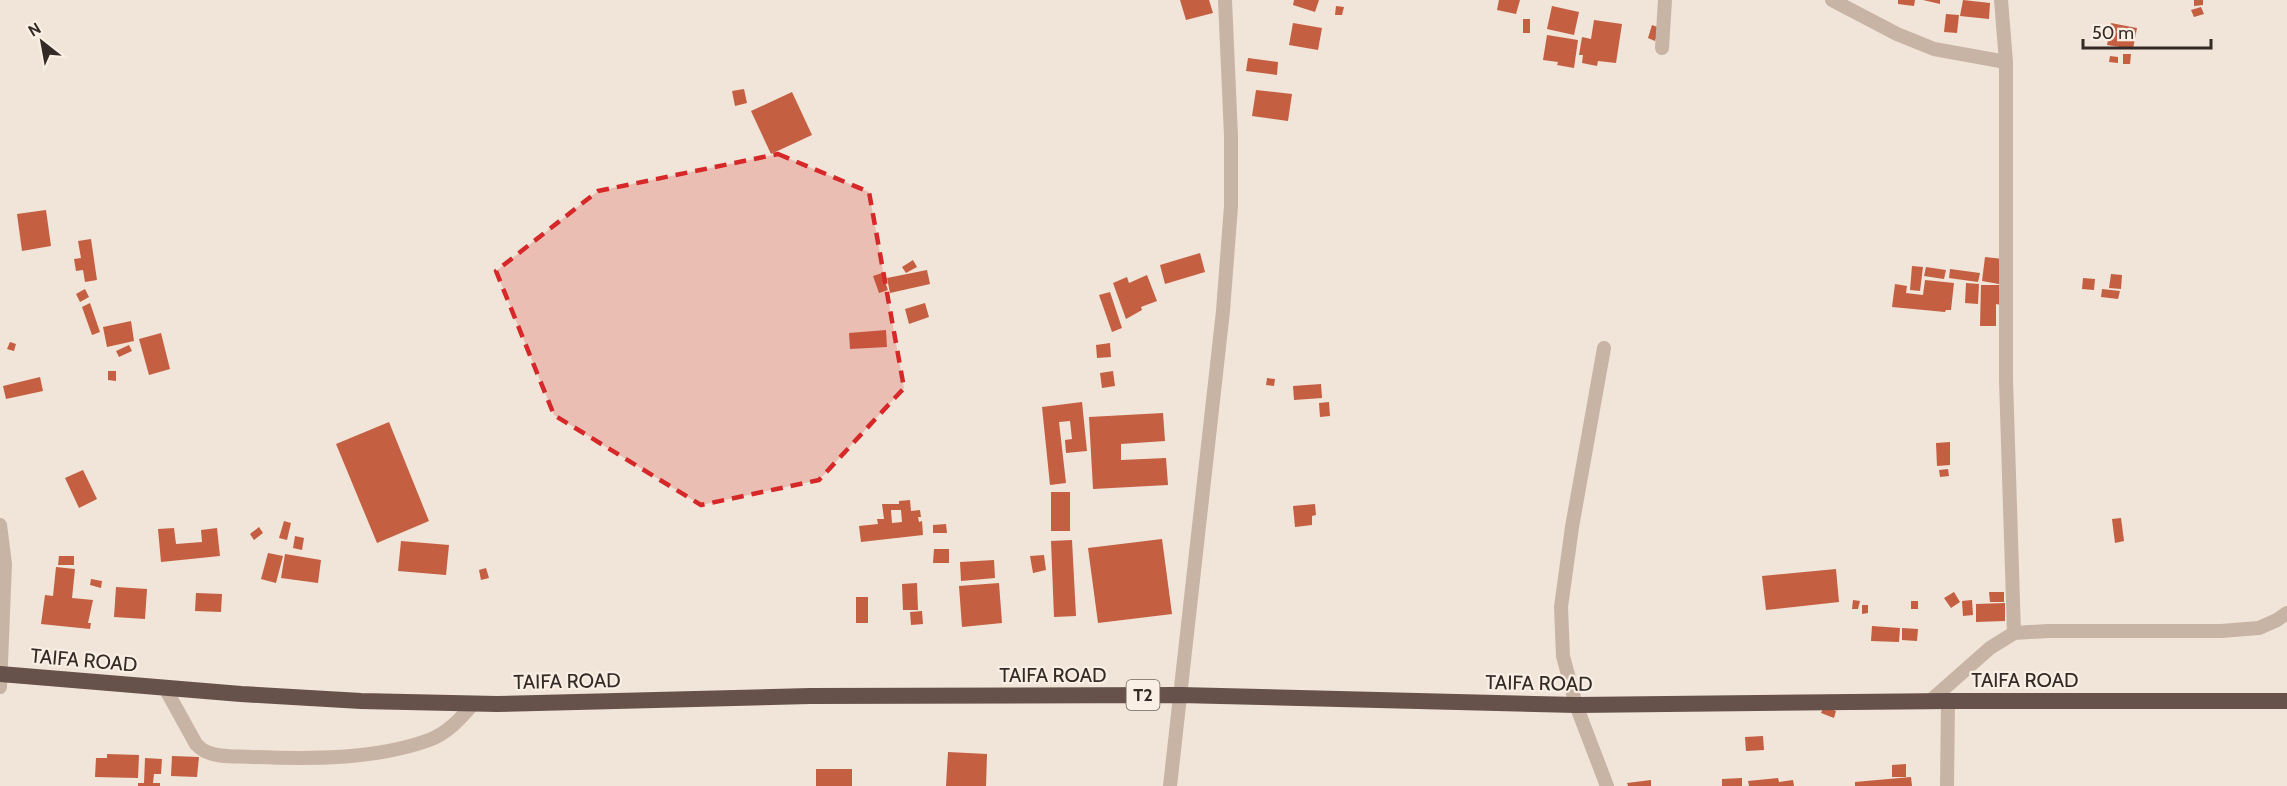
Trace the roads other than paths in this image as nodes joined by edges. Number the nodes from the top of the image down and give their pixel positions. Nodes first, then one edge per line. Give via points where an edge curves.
1 (1225, 0) edge
2 (1665, 0) edge
3 (1833, 0) edge
4 (2001, 0) edge
5 (1662, 48) dead end
6 (2006, 62) junction
7 (1604, 348) dead end
8 (0, 525) edge
9 (2287, 613) edge
10 (2014, 633) junction
11 (1, 678) edge
12 (165, 688) junction
13 (1180, 695) junction
14 (1948, 700) junction
15 (2287, 700) edge
16 (1930, 701) junction
17 (474, 703) junction
18 (1576, 705) junction
19 (1170, 786) edge
20 (1607, 786) edge
21 (1947, 786) edge

1 - 13 street via 1231,206
2 - 5 street
3 - 6 street via 1934,49
4 - 6 street
6 - 10 street via 2006,380
7 - 18 street via 1561,607 1563,656
8 - 11 street via 5,564
9 - 10 street via 2259,628 2222,631
10 - 16 street via 1990,648
11 - 12 highway, TAIFA ROAD / T2
12 - 17 highway, TAIFA ROAD / T2 via 350,700
12 - 17 street via 196,744 203,751 222,756 295,758 367,754 414,745 452,728
13 - 17 highway, TAIFA ROAD / T2 via 810,696
13 - 18 highway, TAIFA ROAD / T2
13 - 19 street
14 - 15 highway, TAIFA ROAD / T2
14 - 16 highway, TAIFA ROAD / T2
14 - 21 street
16 - 18 highway, TAIFA ROAD / T2
18 - 20 street

